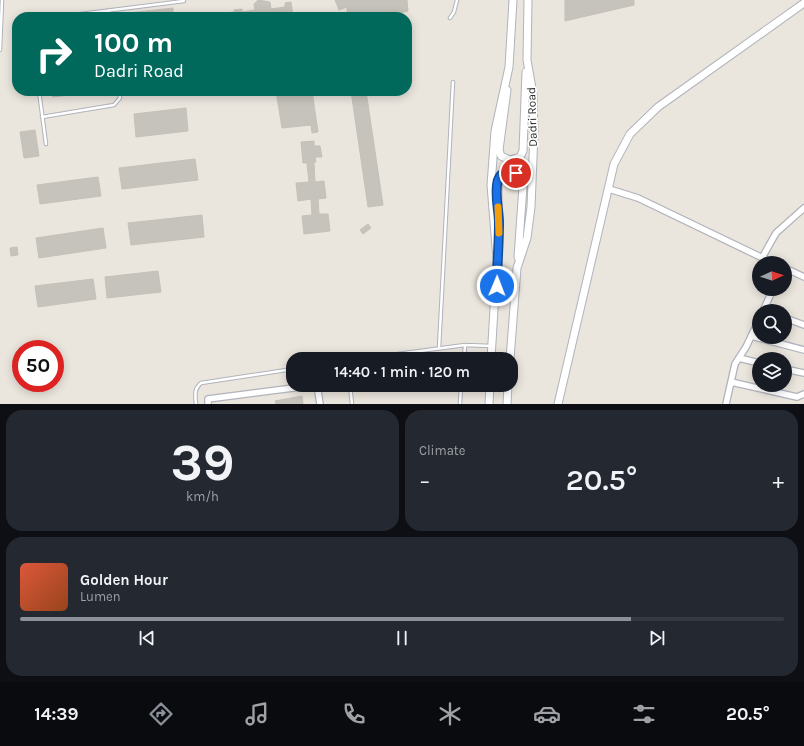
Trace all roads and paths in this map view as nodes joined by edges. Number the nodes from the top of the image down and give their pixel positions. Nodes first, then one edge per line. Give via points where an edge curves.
1 (2, 0) edge
2 (457, 0) edge
3 (513, 0) edge
4 (528, 0) edge
5 (184, 1) edge
6 (804, 3) edge
7 (109, 10) joint
8 (94, 12) edge
9 (450, 18) dead end
10 (0, 50) edge
11 (527, 60) junction
12 (509, 67) junction
13 (453, 82) dead end
14 (39, 96) edge
15 (120, 96) edge
16 (42, 117) junction
17 (46, 144) dead end
18 (609, 189) junction
19 (804, 208) edge
20 (758, 256) edge
21 (763, 256) edge
22 (497, 259) junction
23 (517, 268) junction
24 (792, 271) edge
25 (804, 277) edge
26 (792, 321) edge
27 (804, 325) edge
28 (752, 336) edge
29 (782, 344) edge
30 (465, 345) junction
31 (492, 346) junction
32 (439, 348) junction
33 (804, 350) edge
34 (410, 352) edge
35 (464, 352) edge
36 (492, 352) edge
37 (511, 352) edge
38 (739, 358) junction
39 (752, 361) edge
40 (286, 370) edge
41 (792, 370) edge
42 (804, 373) edge
43 (731, 382) junction
44 (286, 389) edge
45 (318, 392) edge
46 (351, 392) edge
47 (461, 392) edge
48 (490, 392) edge
49 (508, 392) edge
50 (804, 394) edge
51 (196, 404) edge
52 (208, 404) edge
53 (320, 404) edge
54 (352, 404) edge
55 (460, 404) edge
56 (489, 404) edge
57 (507, 404) edge
58 (558, 404) edge
59 (726, 404) edge

1 - 10 lane
2 - 9 lane
3 - 12 main road, Dadri Road
4 - 11 main road, Dadri Road
5 - 7 lane
6 - 18 main road via 652,113 630,134 614,164
7 - 8 lane
11 - 12 main road, Dadri Road via 523,151 520,157 510,160 501,156 499,150
11 - 23 main road, Dadri Road via 533,94 531,207 527,238
12 - 22 main road, Dadri Road via 495,131 493,154 492,185
13 - 32 lane
14 - 16 lane
15 - 16 lane via 114,105
16 - 17 lane
18 - 20 street via 638,198
18 - 58 main road
19 - 21 street via 776,233
22 - 23 main road, Dadri Road via 498,180 502,174 509,171 516,173 523,186
22 - 31 main road, Dadri Road
23 - 37 main road, Dadri Road
24 - 25 street
26 - 27 street
28 - 38 street
29 - 33 street
30 - 31 lane
30 - 32 lane
30 - 35 lane
31 - 36 main road, Dadri Road
32 - 34 lane
38 - 39 street
38 - 43 street
40 - 51 lane via 201,383 196,387
41 - 42 street
43 - 50 street via 797,397
43 - 59 street
44 - 52 street via 208,400
45 - 53 street
46 - 54 lane
47 - 55 lane
48 - 56 main road
49 - 57 main road

